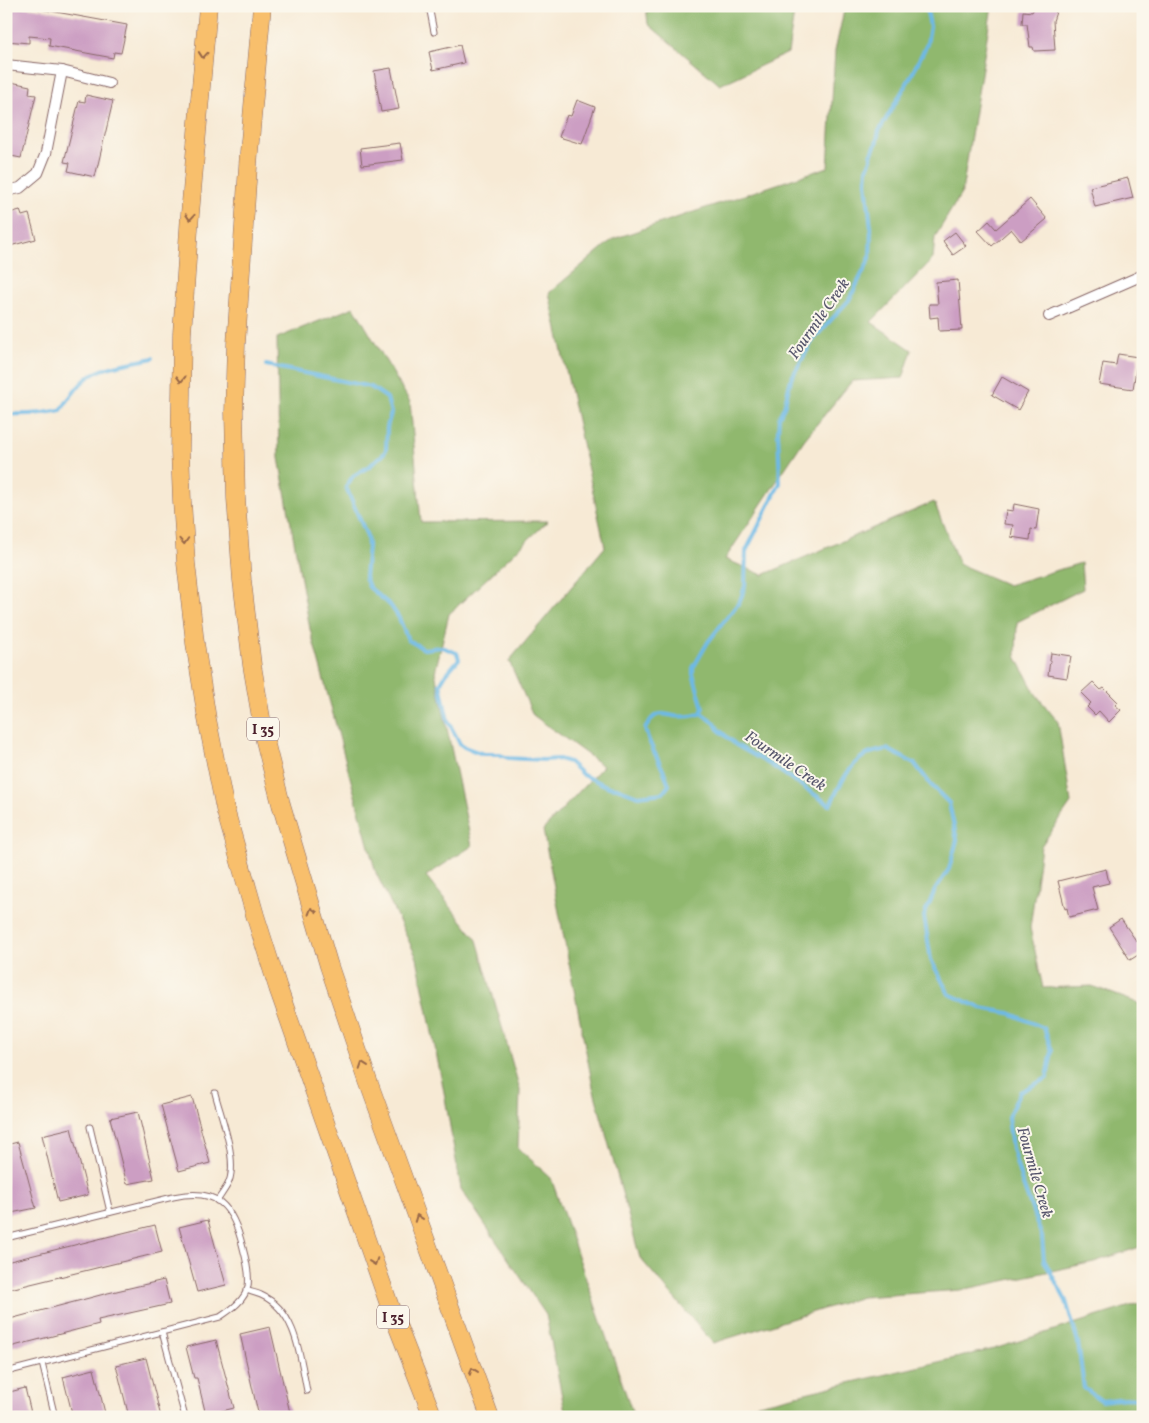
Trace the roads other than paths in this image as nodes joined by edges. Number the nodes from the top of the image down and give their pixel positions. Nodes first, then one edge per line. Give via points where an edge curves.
1 (208, 6) edge
2 (262, 6) edge
3 (429, 6) edge
4 (434, 32) dead end
5 (6, 65) edge
6 (62, 71) junction
7 (109, 83) dead end
8 (6, 192) edge
9 (1143, 275) edge
10 (1049, 316) dead end
11 (215, 1093) dead end
12 (90, 1127) dead end
13 (217, 1201) junction
14 (110, 1212) junction
15 (6, 1238) edge
16 (246, 1290) junction
17 (162, 1332) junction
18 (42, 1363) junction
19 (6, 1372) edge
20 (308, 1391) dead end
21 (55, 1417) edge
22 (185, 1417) edge
23 (433, 1417) edge
24 (490, 1417) edge

1 -> 23 highway, I 35 via 182,334 182,501 196,653 225,809 255,915 390,1308
24 -> 2 highway, I 35 via 329,966 281,804 265,741 252,665 236,498 234,412 249,152
3 - 4 lane
5 - 6 street
6 - 7 street
6 - 8 street via 46,153 38,173 20,188
9 - 10 street
11 - 13 lane via 232,1156 228,1184
12 - 14 lane
13 - 14 lane via 199,1194 187,1194
13 - 16 lane via 225,1206 241,1239 248,1276
14 - 15 lane
16 - 17 lane via 242,1300 220,1317
16 - 20 lane via 261,1295 284,1314 296,1339
17 - 18 lane
17 - 22 lane
18 - 19 lane
18 - 21 lane

